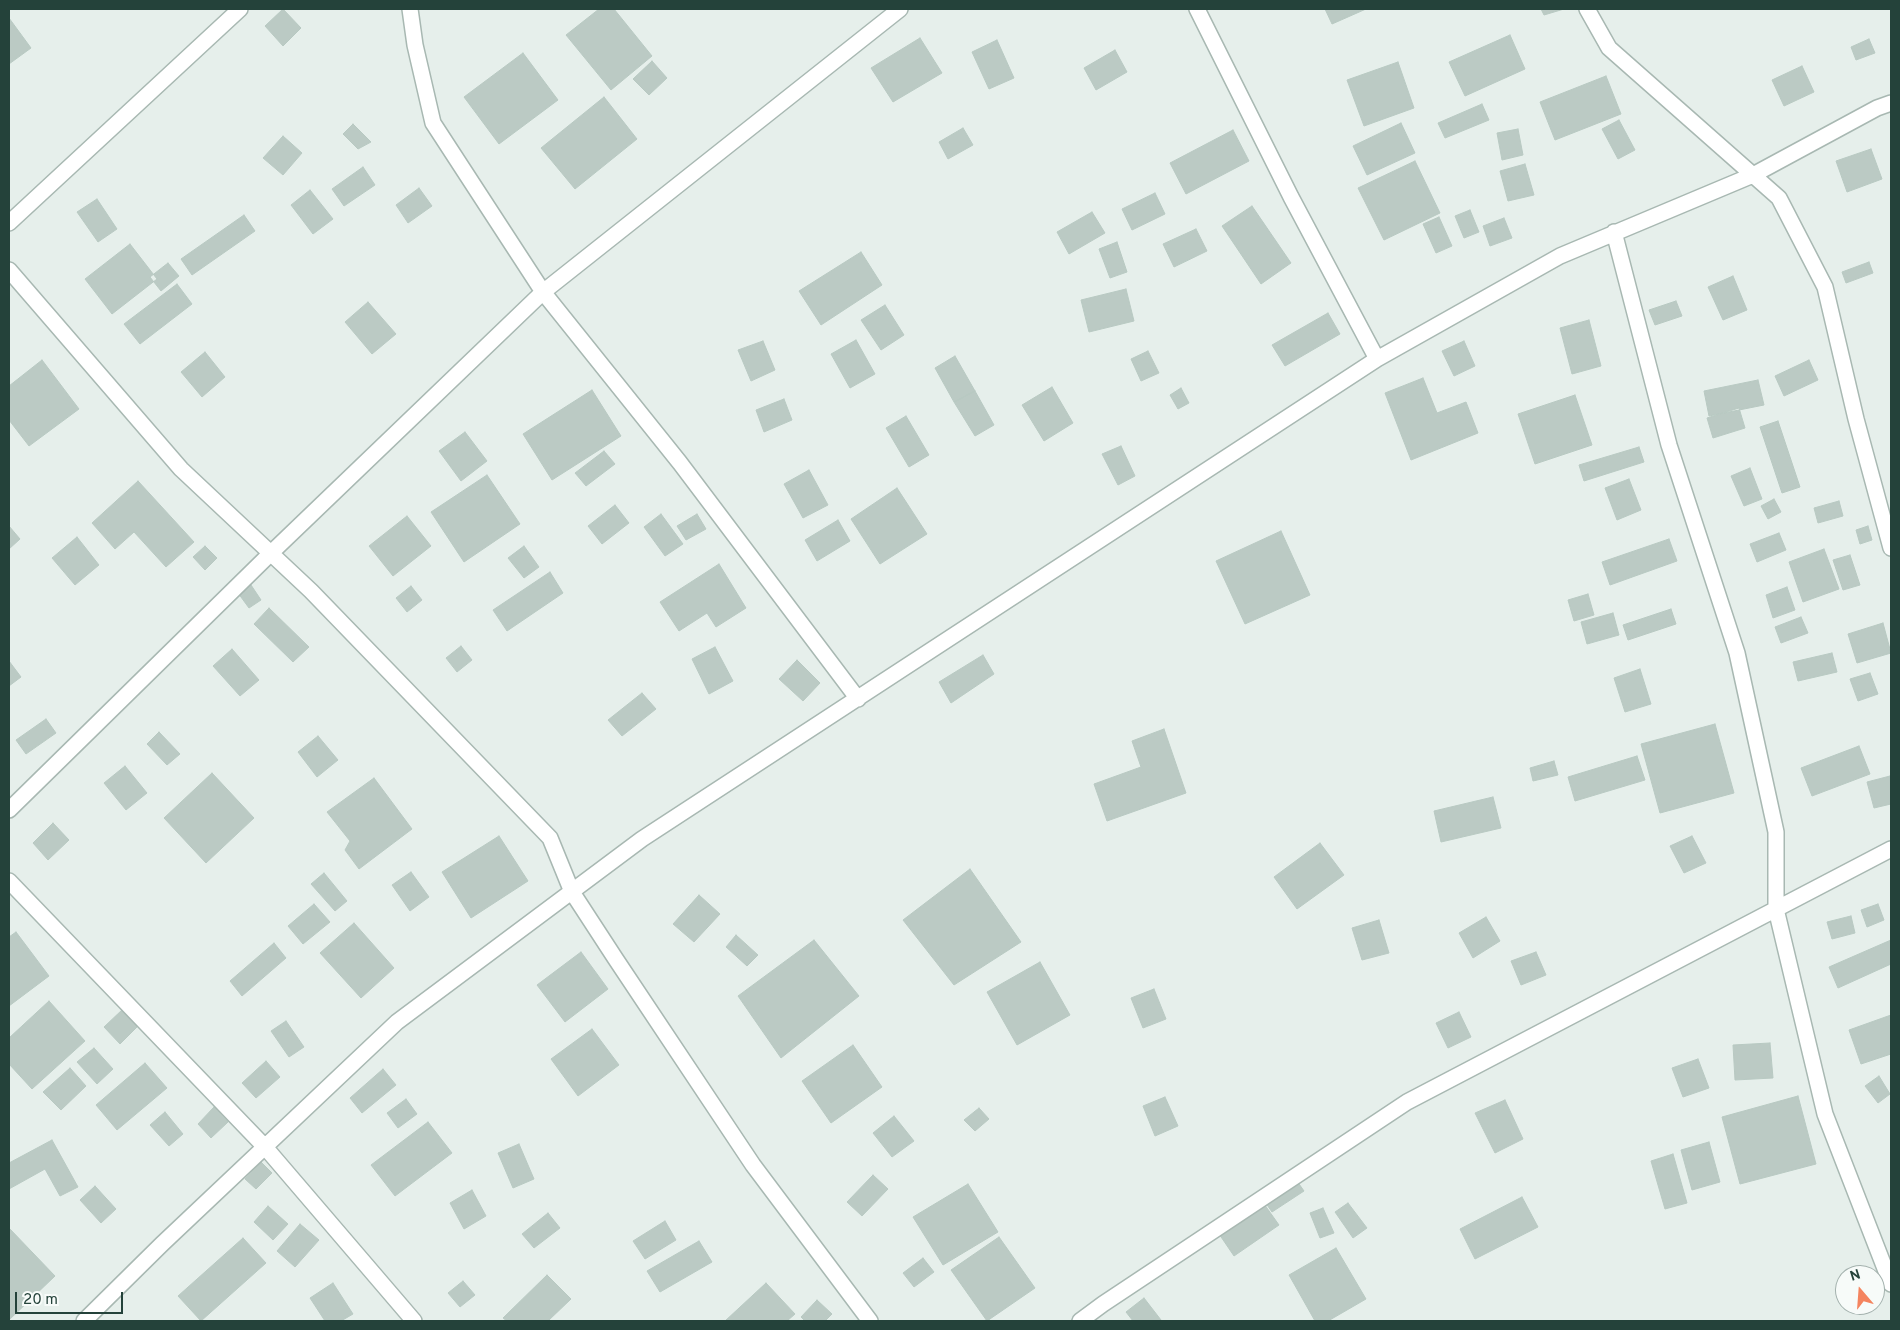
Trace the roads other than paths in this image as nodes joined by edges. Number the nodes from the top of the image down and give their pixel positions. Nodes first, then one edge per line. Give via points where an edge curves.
1 (240, 9) edge
2 (410, 9) edge
3 (900, 9) edge
4 (1197, 9) edge
5 (1587, 9) edge
6 (1891, 103) edge
7 (1753, 175) junction
8 (9, 223) edge
9 (1614, 232) junction
10 (9, 270) edge
11 (543, 292) junction
12 (1377, 359) junction
13 (1891, 548) edge
14 (270, 553) junction
15 (858, 699) junction
16 (9, 810) edge
17 (1891, 848) edge
18 (9, 881) edge
19 (572, 892) junction
20 (1776, 909) junction
21 (265, 1146) junction
22 (1891, 1284) edge
23 (84, 1321) edge
24 (414, 1321) edge
25 (870, 1321) edge
26 (1080, 1321) edge

1 - 8 street
2 - 11 street via 433,123
3 - 11 street
4 - 12 street via 1290,197
5 - 7 street via 1609,48
6 - 7 street
7 - 9 street
7 - 13 street via 1779,198 1824,287
9 - 12 street via 1560,256
9 - 20 street via 1669,445 1737,653 1776,832
10 - 14 street via 182,469
11 - 14 street
11 - 15 street via 680,463
12 - 15 street
14 - 16 street
14 - 19 street via 550,838
15 - 19 street via 642,839
17 - 20 street
18 - 21 street
19 - 21 street via 397,1022
19 - 25 street via 753,1165
20 - 22 street via 1825,1114
20 - 26 street via 1408,1102
21 - 23 street
21 - 24 street

